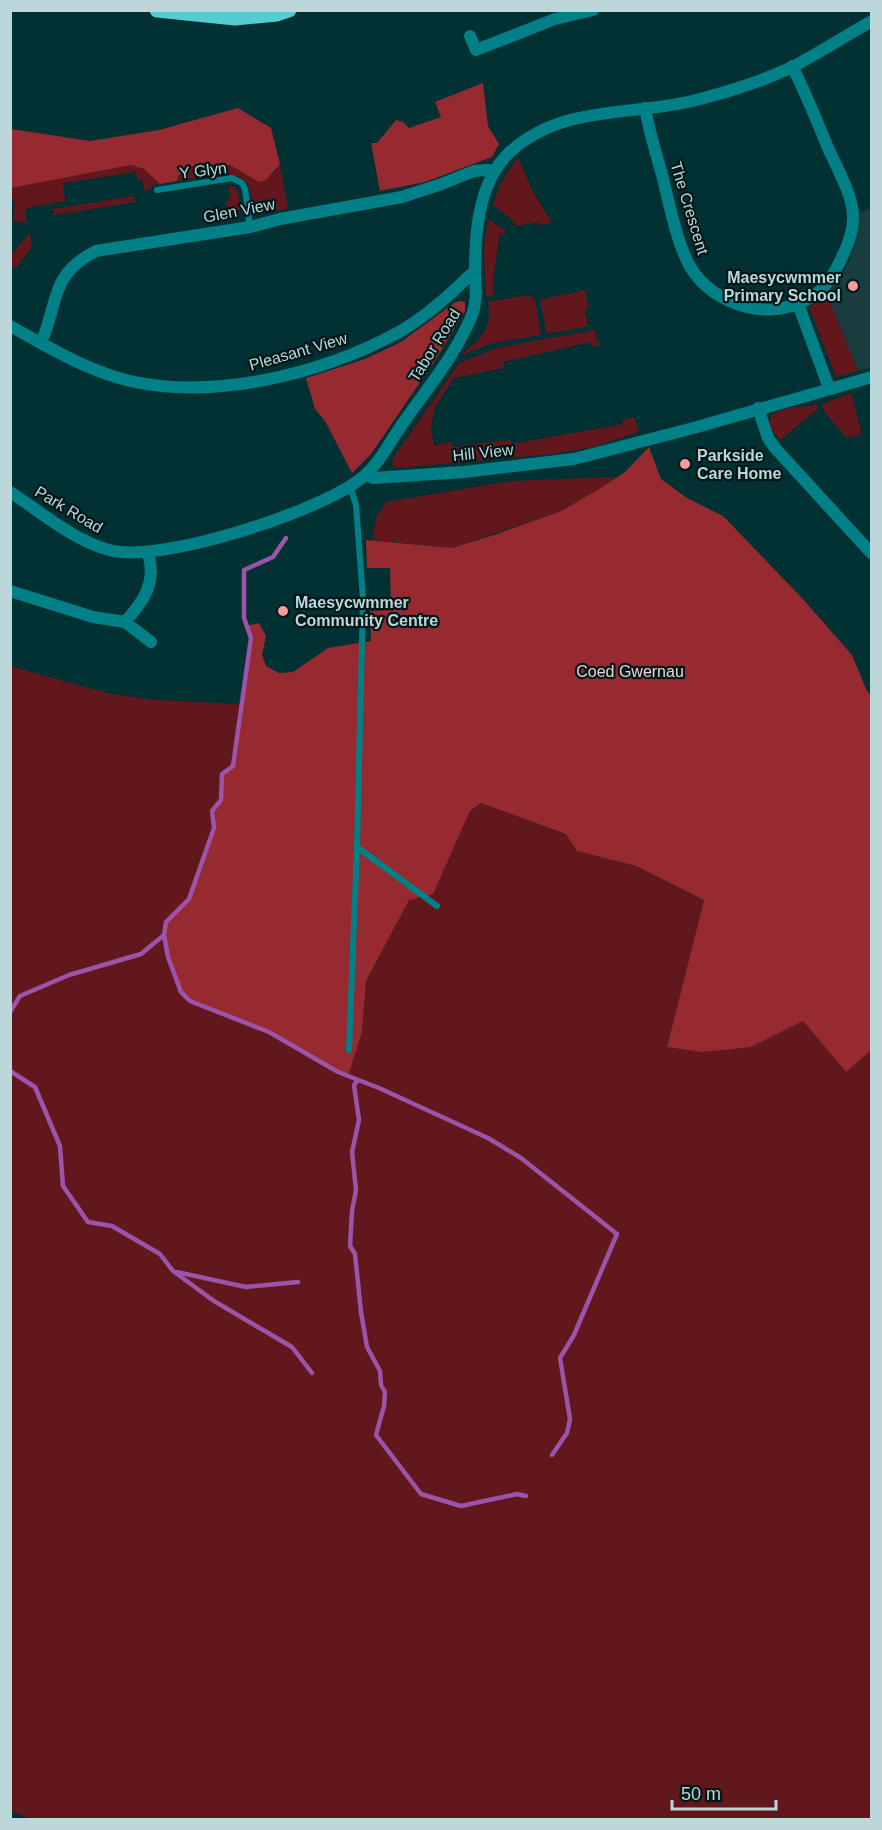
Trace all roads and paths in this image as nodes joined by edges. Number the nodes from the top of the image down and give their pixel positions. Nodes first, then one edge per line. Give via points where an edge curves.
1 (157, 10) edge
2 (289, 10) edge
3 (592, 10) edge
4 (872, 21) edge
5 (470, 36) dead end
6 (792, 66) junction
7 (645, 108) junction
8 (494, 172) junction
9 (157, 190) dead end
10 (250, 227) junction
11 (475, 273) junction
12 (798, 304) junction
13 (10, 326) edge
14 (41, 343) junction
15 (872, 377) edge
16 (829, 388) junction
17 (758, 408) junction
18 (366, 474) junction
19 (350, 486) junction
20 (10, 492) edge
21 (148, 553) junction
22 (872, 554) edge
23 (10, 591) edge
24 (124, 621) junction
25 (151, 642) dead end
26 (357, 848) junction
27 (437, 906) dead end
28 (349, 1050) dead end

1 - 2 main road via 235,18
3 - 5 street via 477,50
4 - 6 street, Tabor Road
6 - 7 street, Tabor Road via 701,99
6 - 12 street, The Crescent via 841,176 854,216 850,240 835,273 824,287
7 - 8 street, Tabor Road via 572,118 537,133 510,152
7 - 12 street, The Crescent via 680,242 693,271 722,299 740,305 764,310
8 - 10 street, Glen View via 481,170 402,197
8 - 11 street, Tabor Road via 479,215
9 - 10 lane, Y Glyn via 232,178 245,189
10 - 14 street, Glen View via 109,249 83,258 61,281
11 - 14 street, Pleasant View via 428,313 362,351 254,382 189,387 130,381 81,364
11 - 18 street, Tabor Road via 476,305 464,333
12 - 16 street
13 - 14 street, Pleasant View
15 - 16 street, Hill View
16 - 17 street, Hill View
17 - 18 street, Hill View via 574,459 464,472 373,478
17 - 22 street via 768,438
18 - 19 street
19 - 21 street via 274,521
19 - 26 lane via 356,505 363,599
20 - 21 street, Park Road via 92,543 110,550
21 - 24 street via 152,573 148,591
23 - 24 street via 93,617
24 - 25 street
26 - 27 lane
26 - 28 lane

